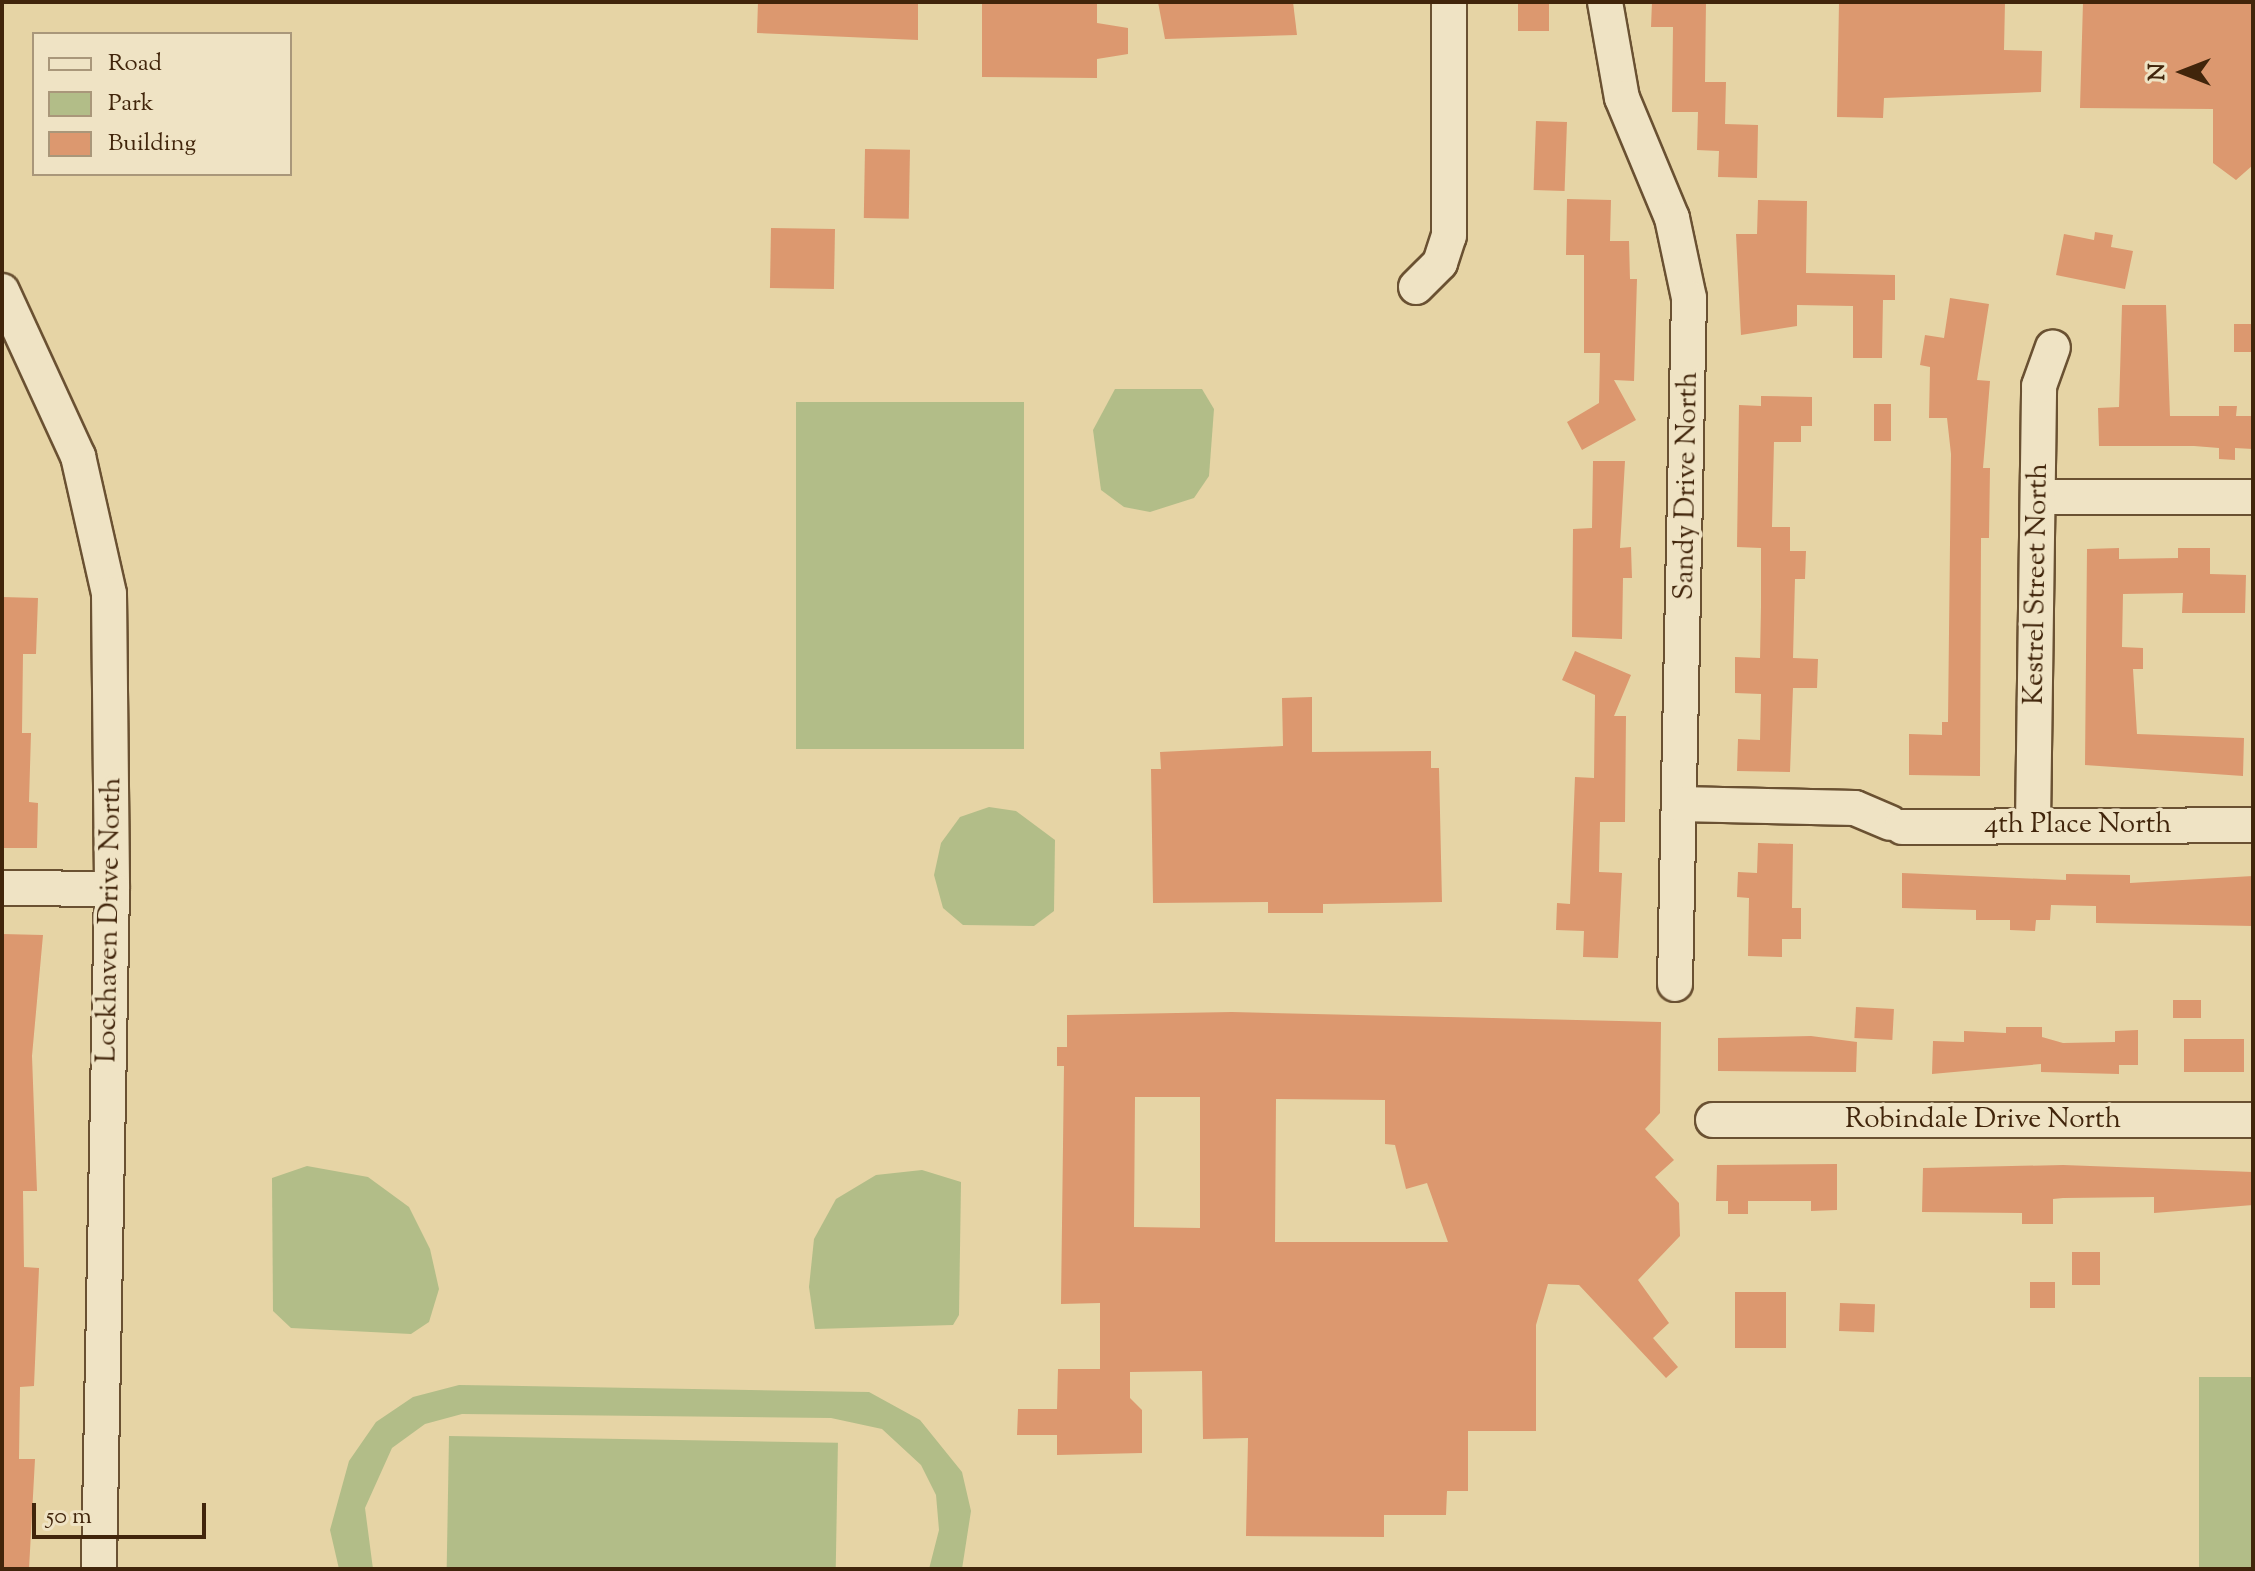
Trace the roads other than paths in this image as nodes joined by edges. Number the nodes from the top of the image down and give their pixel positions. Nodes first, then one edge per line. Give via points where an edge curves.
1 (1449, 2) edge
2 (1605, 2) edge
3 (1416, 287) dead end
4 (2, 291) edge
5 (2053, 347) dead end
6 (2038, 497) junction
7 (2253, 497) edge
8 (1679, 804) junction
9 (2033, 824) junction
10 (2253, 825) edge
11 (2, 888) edge
12 (112, 889) junction
13 (1675, 984) dead end
14 (1713, 1120) dead end
15 (2253, 1120) edge
16 (99, 1569) edge

1 - 3 street via 1449,236 1440,263
2 - 8 street, Sandy Drive North via 1618,87 1672,218 1689,298
4 - 12 street, Lockhaven Drive North via 59,403 103,546 113,678
5 - 6 street, Kestrel Street North via 2039,386
6 - 7 street
6 - 9 street, Kestrel Street North
8 - 9 street, 4th Place North via 1855,808 1896,825
8 - 13 street, Sandy Drive North
9 - 10 street, 4th Place North
11 - 12 street
12 - 16 street, Lockhaven Drive North
14 - 15 street, Robindale Drive North

